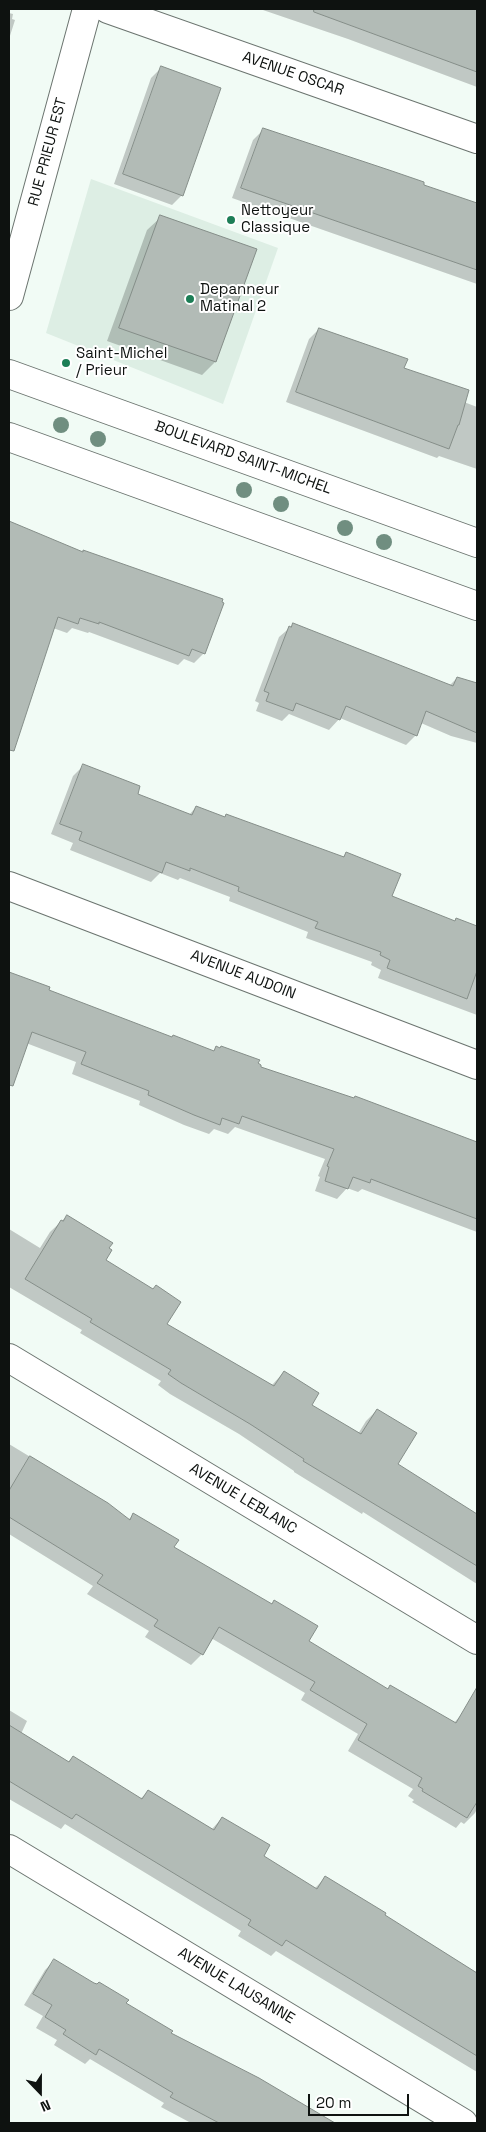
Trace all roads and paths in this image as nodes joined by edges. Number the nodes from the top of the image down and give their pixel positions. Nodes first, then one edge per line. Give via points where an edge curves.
1 (86, 9) edge
2 (108, 9) edge
3 (477, 139) edge
4 (9, 296) edge
5 (9, 374) edge
6 (9, 437) edge
7 (477, 543) edge
8 (477, 606) edge
9 (9, 886) edge
10 (477, 1065) edge
11 (9, 1358) edge
12 (477, 1640) edge
13 (9, 1850) edge
14 (463, 2123) edge

1 - 4 street, RUE PRIEUR EST
2 - 3 street, AVENUE OSCAR
5 - 7 street, BOULEVARD SAINT-MICHEL
6 - 8 street
9 - 10 street, AVENUE AUDOIN
11 - 12 street, AVENUE LEBLANC
13 - 14 street, AVENUE LAUSANNE

